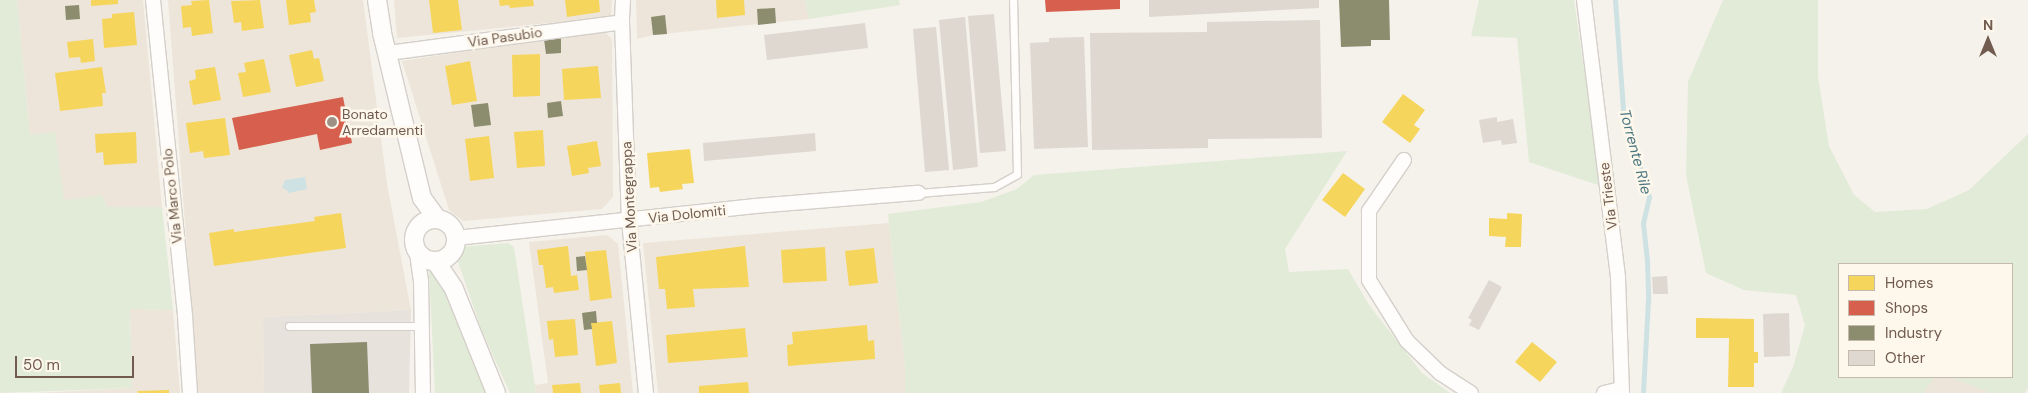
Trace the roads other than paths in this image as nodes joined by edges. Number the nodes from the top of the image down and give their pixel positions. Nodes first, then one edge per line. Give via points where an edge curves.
1 (153, 0) edge
2 (377, 0) edge
3 (623, 0) edge
4 (1012, 0) edge
5 (1584, 0) edge
6 (622, 22) junction
7 (388, 53) junction
8 (1404, 160) dead end
9 (918, 193) joint
10 (422, 198) junction
11 (437, 219) junction
12 (629, 220) junction
13 (420, 225) junction
14 (455, 244) junction
15 (428, 259) junction
16 (454, 289) junction
17 (289, 326) dead end
18 (422, 326) junction
19 (1621, 391) edge
20 (190, 393) edge
21 (423, 393) edge
22 (496, 393) edge
23 (646, 393) edge
24 (1471, 393) edge
25 (1604, 393) edge

1 - 20 street, Via Marco Polo
2 - 7 street
3 - 6 street, Via Montegrappa
4 - 9 lane via 1017,174 994,187
5 - 19 street, Via Trieste via 1618,278
6 - 7 street, Via Pasubio
6 - 12 street, Via Montegrappa
7 - 10 street
8 - 24 street via 1369,211 1369,280 1407,341 1440,373
9 - 12 street, Via Dolomiti
10 - 11 street
10 - 13 street
11 - 13 street
11 - 14 street via 450,225
12 - 14 street, Via Dolomiti
12 - 23 street, Via Montegrappa
13 - 15 street via 413,240
14 - 15 street via 443,261
14 - 16 street
15 - 16 street
15 - 18 street via 421,280
16 - 22 street
17 - 18 lane
18 - 21 street
19 - 25 street

